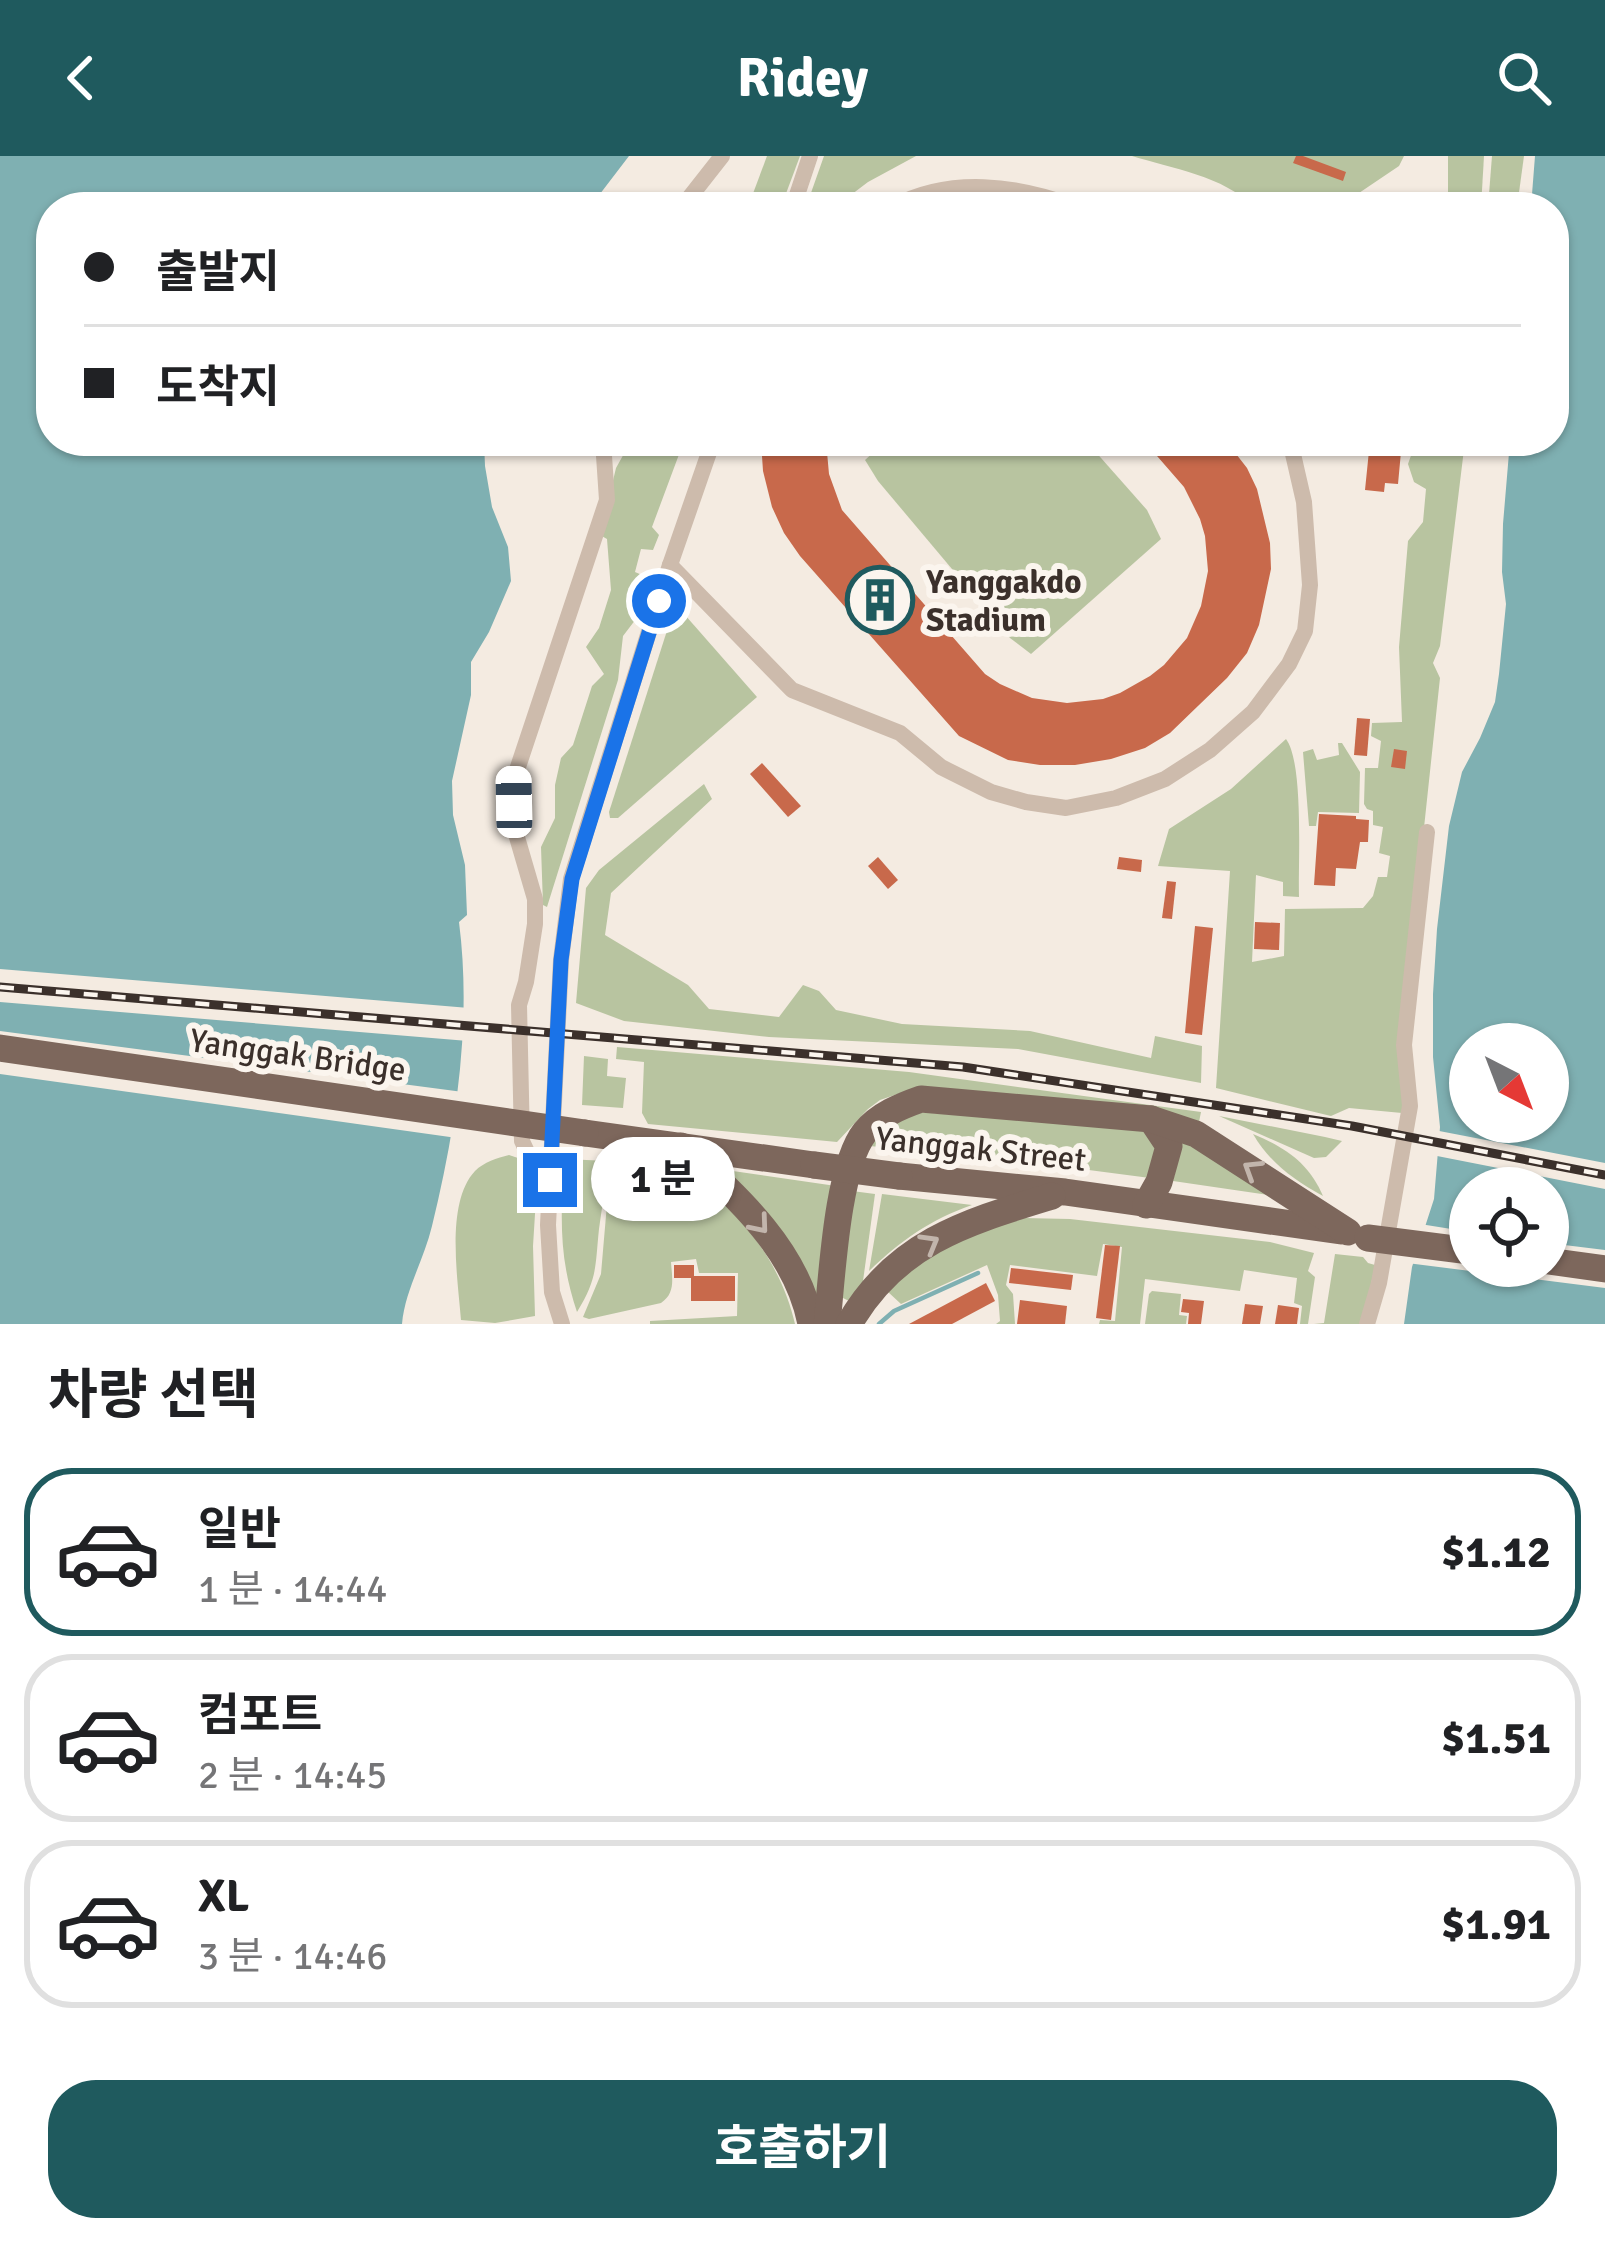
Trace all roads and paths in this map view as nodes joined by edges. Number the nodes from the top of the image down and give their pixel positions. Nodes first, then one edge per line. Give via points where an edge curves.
1 (722, 156) edge
2 (809, 156) edge
3 (694, 192) edge
4 (798, 192) edge
5 (934, 192) edge
6 (1023, 192) edge
7 (604, 456) edge
8 (708, 456) edge
9 (1293, 456) edge
10 (670, 565) junction
11 (1427, 832) dead end
12 (0, 1048) edge
13 (1151, 1119) junction
14 (585, 1133) joint
15 (681, 1146) junction
16 (550, 1180) junction
17 (1065, 1192) junction
18 (1146, 1205) junction
19 (1358, 1235) junction
20 (1449, 1248) edge
21 (1569, 1264) edge
22 (1605, 1269) edge
23 (562, 1324) edge
24 (811, 1324) edge
25 (827, 1324) edge
26 (849, 1324) edge
27 (1366, 1324) edge

1 - 3 street
2 - 4 street
5 - 6 street
7 - 16 street via 607,500 514,778 514,827 535,898 519,1005 522,1142
8 - 10 street
9 - 10 street via 1310,585 1305,631 1289,664 1210,750 1165,779 1066,808 991,792 900,734 792,690
10 - 16 street via 572,879
11 - 27 street via 1404,1045 1411,1106
12 - 14 main road, Yanggak Bridge, bridge
13 - 18 main road via 1169,1146
19 -> 13 main road via 1196,1134
13 - 25 main road via 934,1099 889,1113 853,1152
14 - 15 main road, Yanggak Street
15 - 17 main road, Yanggak Street, bridge
15 -> 24 main road via 764,1227
16 - 23 street via 552,1292
17 - 18 main road, Yanggak Street
26 -> 17 main road via 888,1272 920,1247
18 - 19 main road, Yanggak Street
19 - 20 main road, bridge
21 - 22 main road

